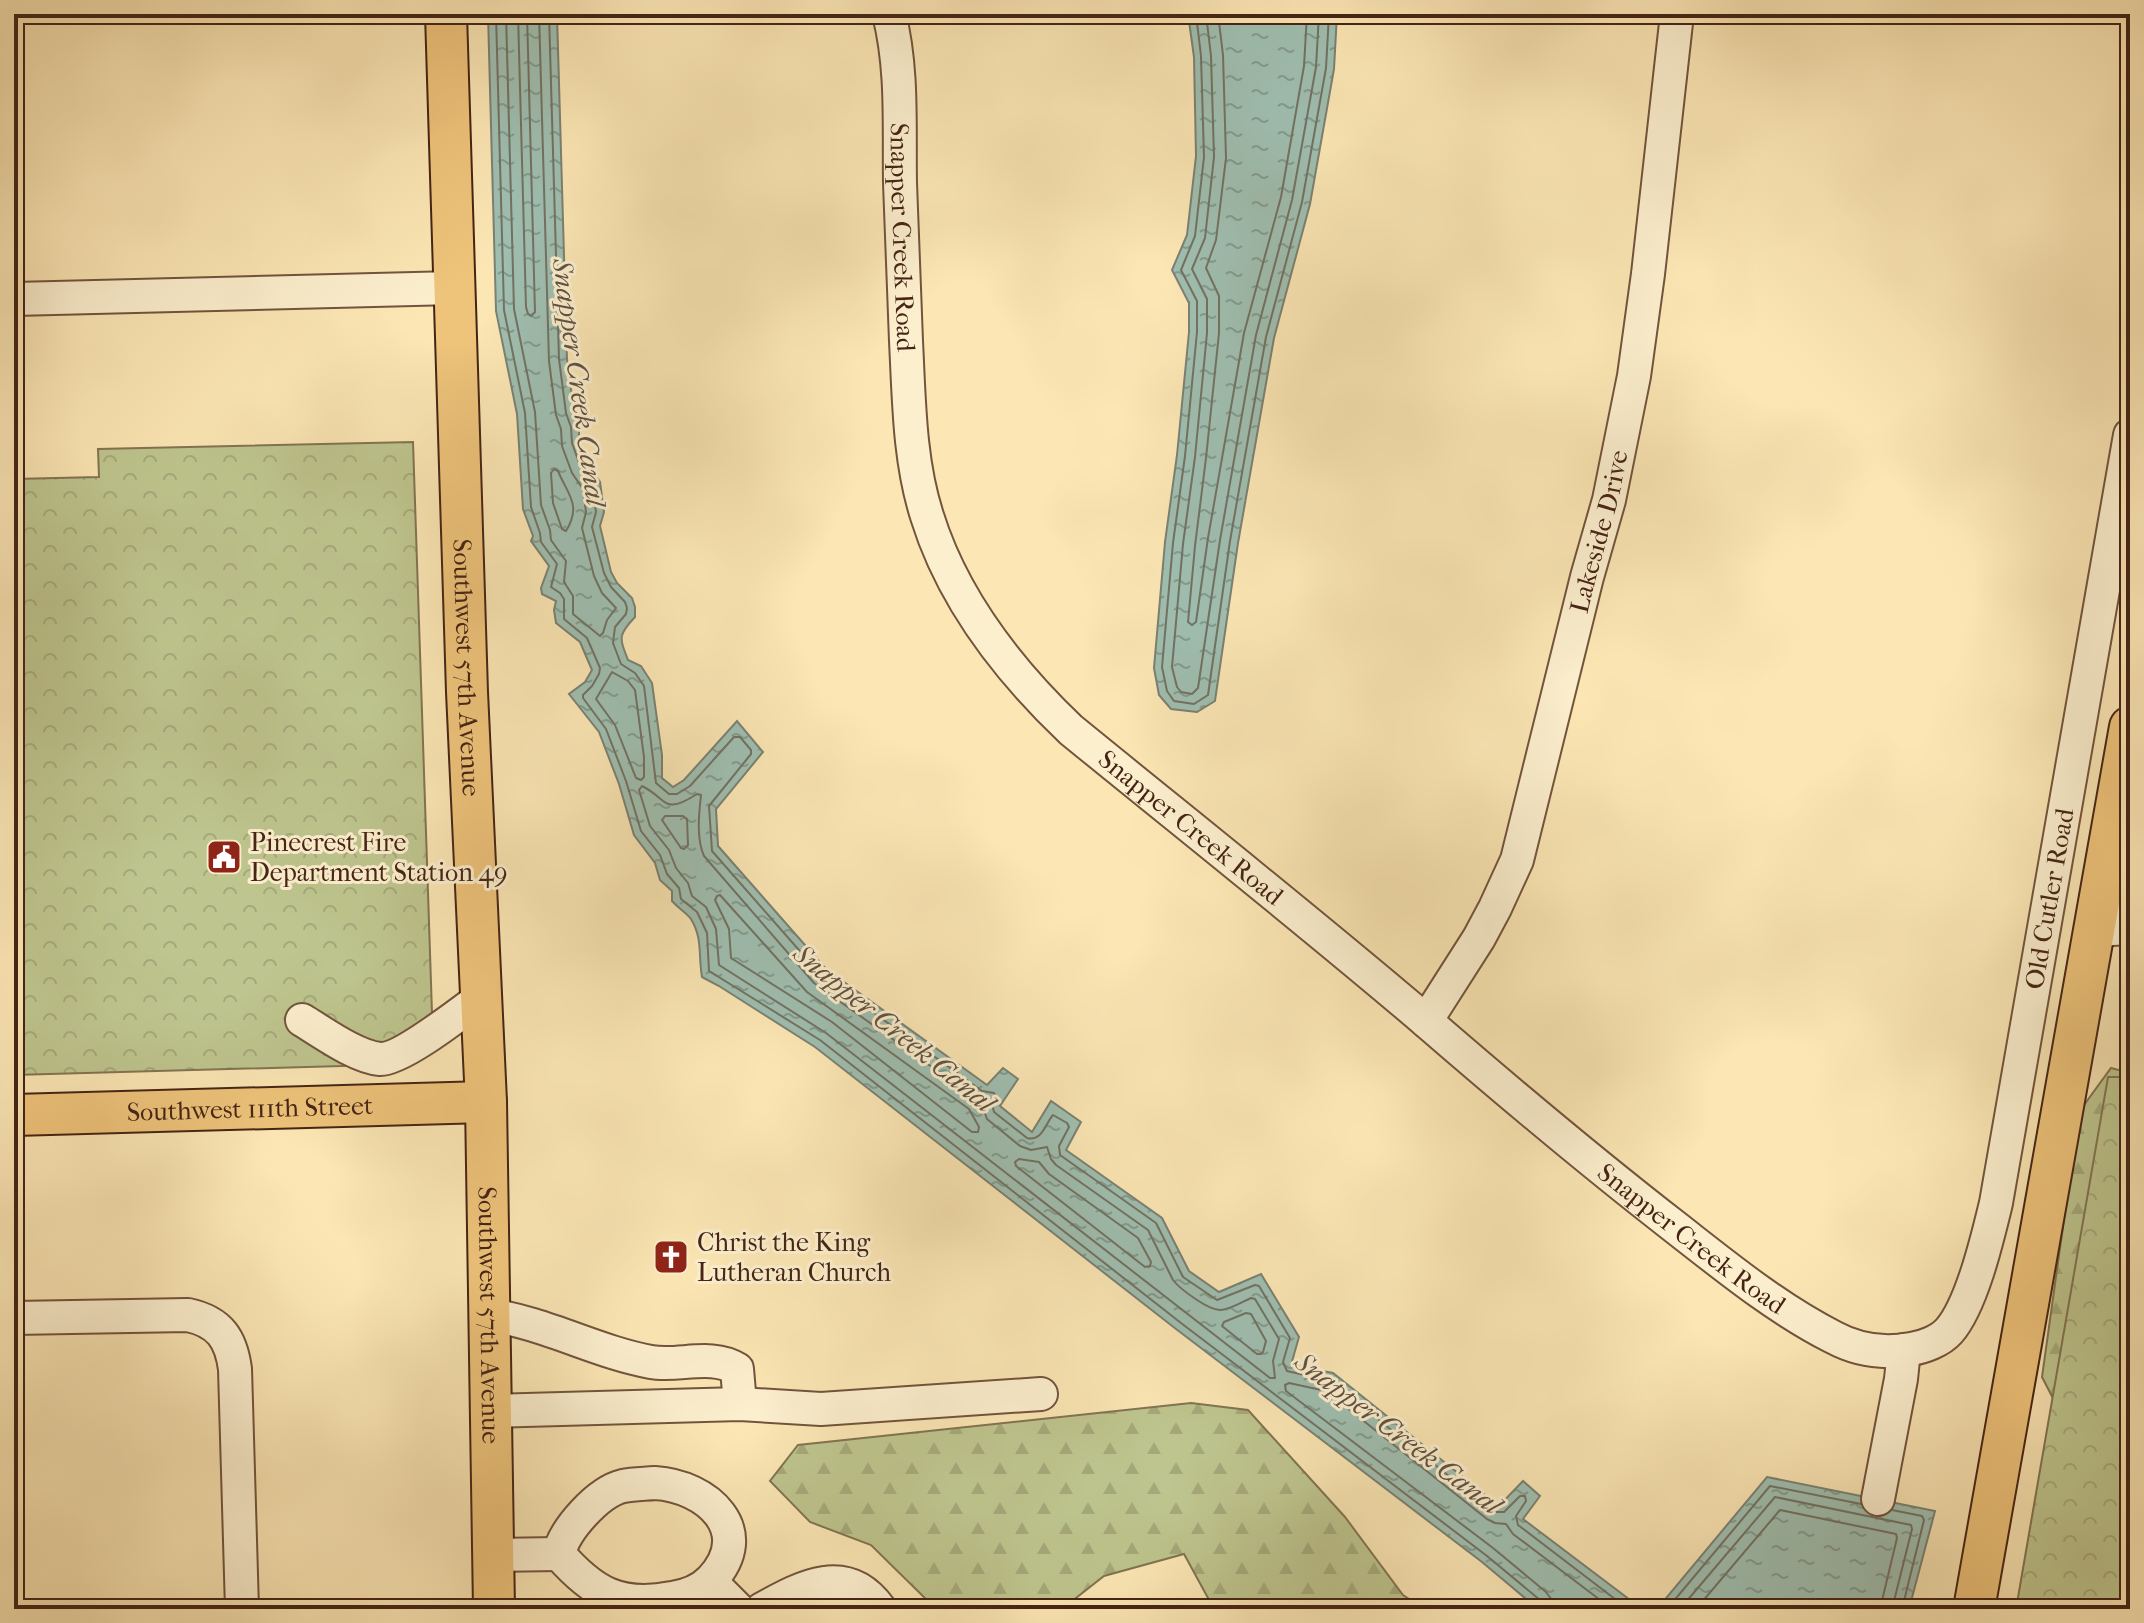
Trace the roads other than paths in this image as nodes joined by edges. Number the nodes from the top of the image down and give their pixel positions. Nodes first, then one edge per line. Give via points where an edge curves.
1 (446, 14) edge
2 (889, 14) edge
3 (1677, 14) edge
4 (454, 288) junction
5 (14, 299) edge
6 (2130, 435) edge
7 (2130, 727) edge
8 (2114, 914) edge
9 (482, 997) junction
10 (302, 1020) dead end
11 (1426, 1021) junction
12 (486, 1102) junction
13 (14, 1115) edge
14 (489, 1315) junction
15 (14, 1318) edge
16 (1916, 1347) junction
17 (1041, 1394) dead end
18 (740, 1404) junction
19 (491, 1411) junction
20 (1878, 1499) dead end
21 (559, 1554) junction
22 (492, 1555) junction
23 (710, 1581) junction
24 (242, 1609) edge
25 (494, 1609) edge
26 (738, 1609) edge
27 (762, 1609) edge
28 (880, 1609) edge
29 (1974, 1609) edge

1 - 4 main road, Southwest 57th Avenue
2 - 11 street, Snapper Creek Road via 897,64 913,446 934,538 964,598 1009,665 1071,730
3 - 11 street, Lakeside Drive via 1636,365 1609,500 1517,860 1479,938
4 - 5 street
4 - 9 main road, Southwest 57th Avenue
6 - 16 street, Old Cutler Road via 1990,1228 1958,1318 1949,1331
7 - 8 main road, Old Cutler Road
8 - 29 main road, Old Cutler Road
9 - 10 street via 416,1044 382,1059 359,1053
9 - 12 main road, Southwest 57th Avenue
11 - 16 street, Snapper Creek Road via 1743,1280 1847,1344 1877,1351
12 - 13 main road, Southwest 111th Street
12 - 14 main road, Southwest 57th Avenue
14 - 18 street via 518,1319 653,1363 732,1366 737,1369
14 - 19 main road, Southwest 57th Avenue
15 - 24 street via 175,1314 200,1318 221,1332 233,1351 235,1369
16 - 20 street via 1901,1379
17 - 18 street via 821,1409
18 - 19 street
19 - 22 main road, Southwest 57th Avenue
21 - 22 street
21 - 23 street via 583,1579 634,1602 679,1597
21 - 23 street via 589,1506 604,1495 620,1486 667,1483 705,1499 723,1517 729,1543
22 - 25 main road, Southwest 57th Avenue
23 - 26 street
27 - 28 street via 797,1590 837,1582 865,1592

